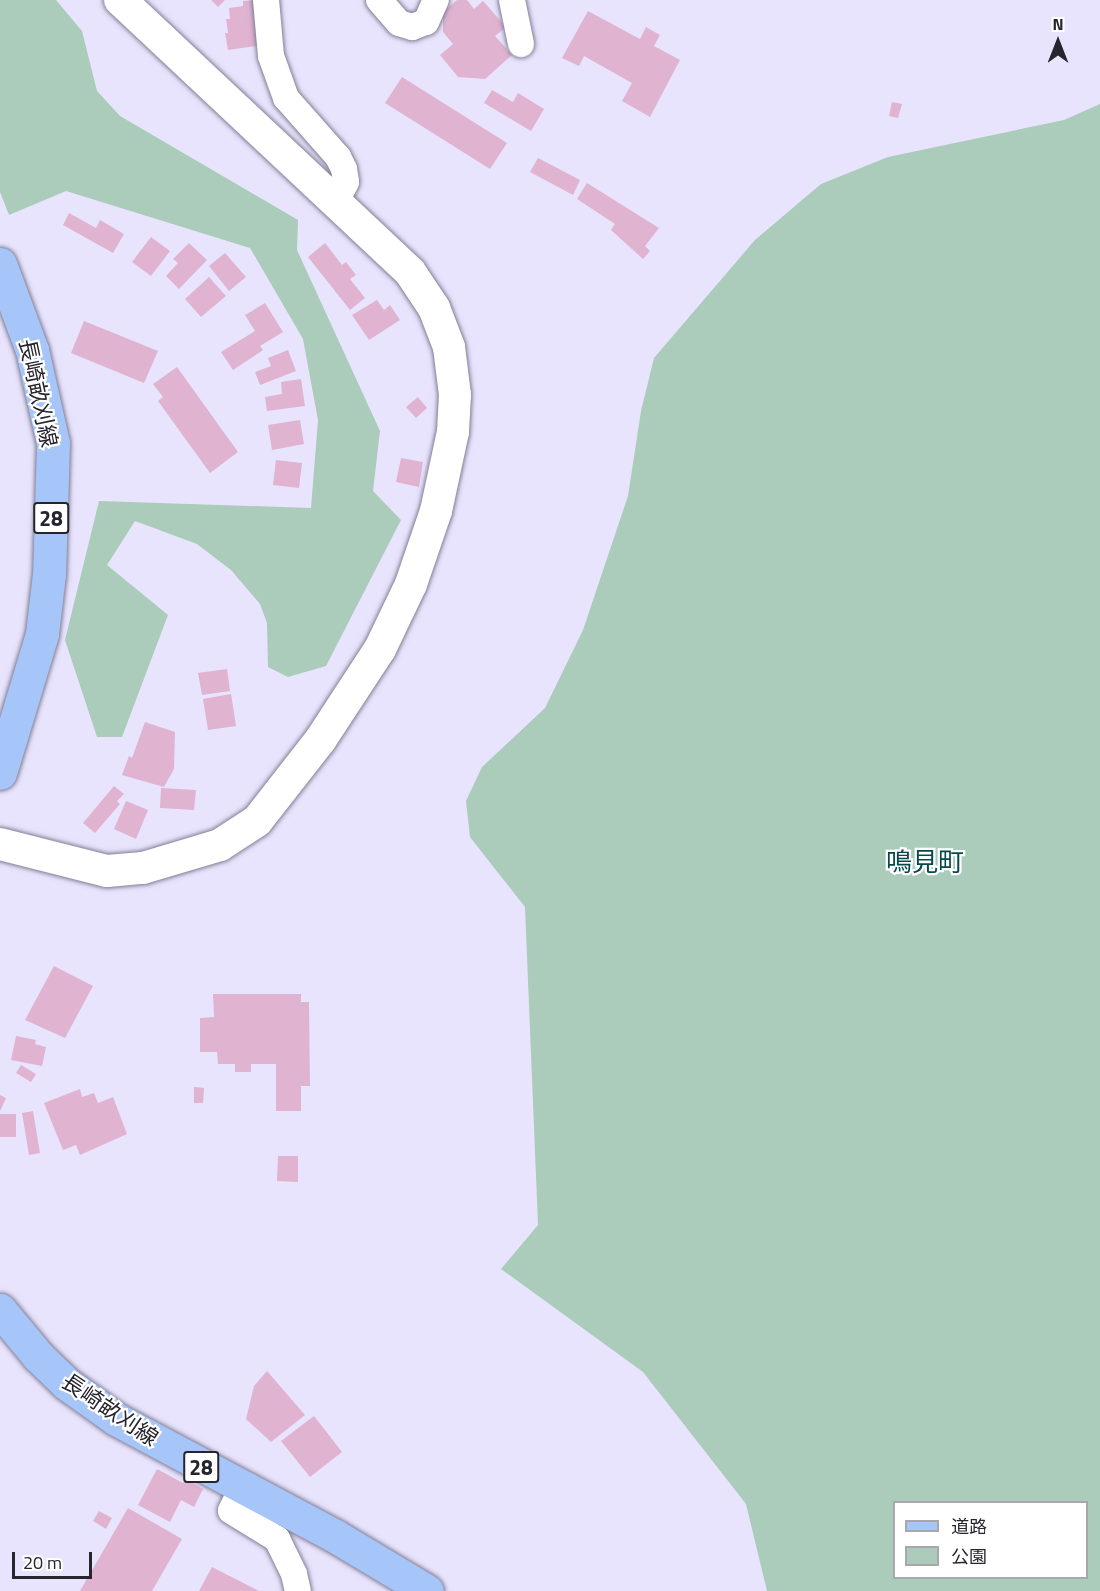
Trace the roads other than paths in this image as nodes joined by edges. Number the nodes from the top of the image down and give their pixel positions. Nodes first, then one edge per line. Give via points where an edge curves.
1 (120, 0) edge
2 (266, 0) edge
3 (379, 0) edge
4 (436, 0) edge
5 (512, 0) edge
6 (521, 44) dead end
7 (336, 202) junction
8 (0, 264) edge
9 (0, 773) edge
10 (0, 844) edge
11 (0, 1310) edge
12 (242, 1488) junction
13 (298, 1591) edge
14 (426, 1591) edge

1 - 7 street
2 - 7 street via 271,56 286,98 344,169 346,182
3 - 4 street via 399,23 412,27 426,22
5 - 6 street
7 - 10 street via 410,272 434,308 449,346 455,395 453,432 436,511 411,584 380,649 321,739 257,821 220,845 143,868 107,871
8 - 9 main road, 長崎畝刈線 / 28 via 32,350 52,443 49,574 42,634
11 - 12 main road, 長崎畝刈線 / 28 via 67,1384 116,1419
12 - 13 street via 231,1511 277,1539
12 - 14 main road, 長崎畝刈線 / 28 via 335,1536

